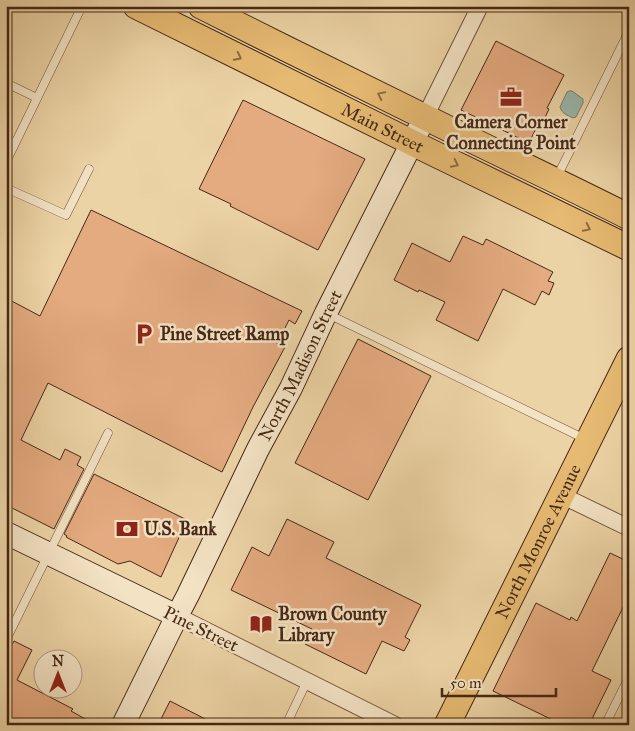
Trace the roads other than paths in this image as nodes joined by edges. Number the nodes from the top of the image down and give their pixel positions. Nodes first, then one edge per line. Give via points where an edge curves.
1 (82, 6) edge
2 (136, 6) edge
3 (201, 6) edge
4 (480, 6) edge
5 (629, 31) edge
6 (6, 83) edge
7 (37, 98) junction
8 (424, 117) junction
9 (411, 142) junction
10 (6, 162) edge
11 (90, 169) dead end
12 (555, 180) junction
13 (6, 188) edge
14 (622, 211) edge
15 (629, 248) edge
16 (326, 313) junction
17 (629, 359) edge
18 (108, 433) dead end
19 (588, 441) junction
20 (561, 495) junction
21 (629, 528) edge
22 (6, 533) edge
23 (49, 554) junction
24 (176, 616) junction
25 (6, 640) edge
26 (629, 677) edge
27 (307, 682) junction
28 (123, 725) edge
29 (286, 725) edge
30 (395, 725) edge
31 (447, 725) edge
32 (605, 725) edge

1 - 7 lane
2 -> 9 main road, Main Street
8 -> 3 main road, Main Street
4 - 8 street, North Madison Street
5 - 12 lane
6 - 7 lane
7 - 10 lane
8 - 9 main road, North Madison Street
8 - 12 main road, Main Street
9 -> 15 main road, Main Street
9 - 16 main road, North Madison Street
11 - 13 lane via 66,215
12 - 14 main road, Main Street
16 - 19 lane
16 - 24 main road, North Madison Street
17 - 19 main road, North Monroe Avenue
18 - 23 lane
19 - 20 main road, North Monroe Avenue
20 - 21 street
20 - 31 main road, North Monroe Avenue
22 - 23 main road, Pine Street
23 - 24 main road, Pine Street
23 - 25 lane
24 - 27 street, Pine Street
24 - 28 main road, North Madison Street
26 - 32 lane
27 - 29 lane
27 - 30 street, Pine Street

